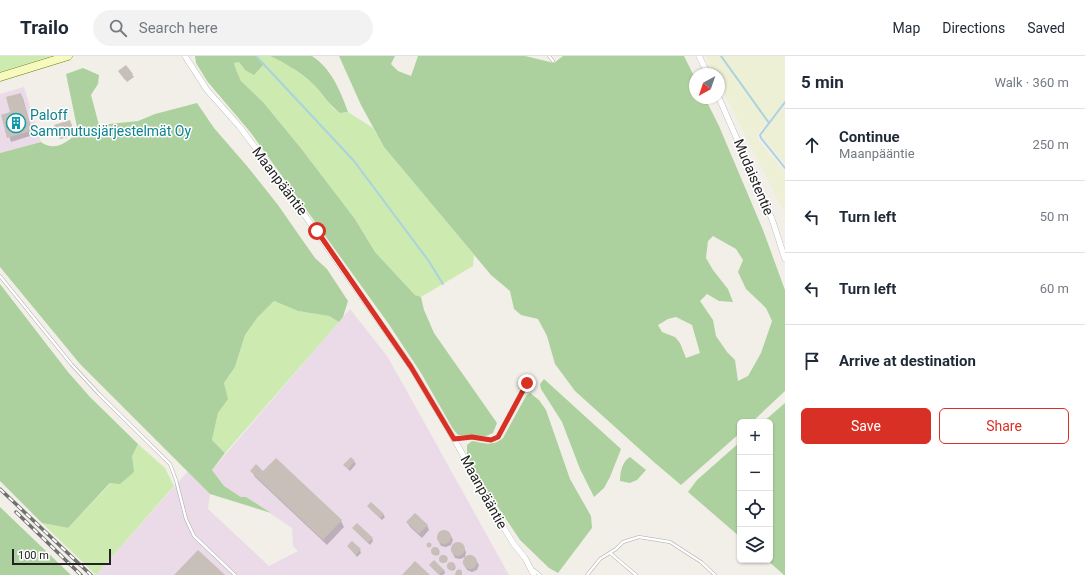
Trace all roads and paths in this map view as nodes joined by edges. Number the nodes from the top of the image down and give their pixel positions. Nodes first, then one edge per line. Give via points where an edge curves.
1 (68, 56) edge
2 (185, 56) edge
3 (550, 56) edge
4 (699, 56) edge
5 (553, 62) dead end
6 (705, 68) edge
7 (0, 77) edge
8 (722, 104) edge
9 (785, 259) edge
10 (0, 276) edge
11 (527, 383) dead end
12 (454, 439) junction
13 (610, 553) junction
14 (532, 568) junction
15 (235, 575) edge
16 (534, 575) edge
17 (540, 575) edge
18 (587, 575) edge
19 (636, 575) edge
20 (715, 575) edge

1 - 7 street
2 - 12 street, Maanpääntie via 208,90 239,126 317,231 411,367
3 - 5 lane
4 - 6 street
8 - 9 street, Mudaistentie via 772,218
10 - 15 lane via 72,365 170,464 186,519 194,536
11 - 12 lane via 498,437 491,440 472,437
12 - 14 street, Maanpääntie via 504,528
13 - 18 lane via 600,559
13 - 19 lane
13 - 20 lane via 624,542 639,537 670,542 701,562
14 - 16 street, Maanpääntie
14 - 17 lane

